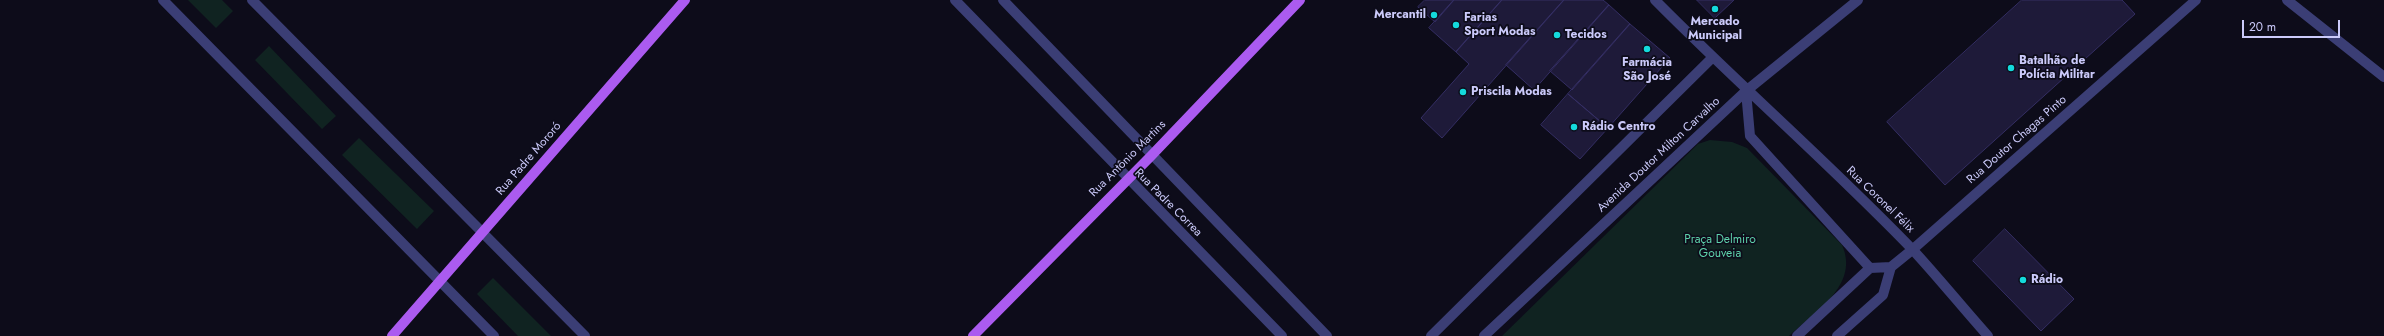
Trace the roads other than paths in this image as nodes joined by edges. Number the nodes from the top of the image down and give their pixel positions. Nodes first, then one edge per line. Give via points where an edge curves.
1 (163, 0) edge
2 (252, 0) edge
3 (685, 0) edge
4 (955, 0) edge
5 (1003, 0) edge
6 (1300, 0) edge
7 (1655, 0) edge
8 (1858, 0) edge
9 (2196, 0) edge
10 (2287, 0) edge
11 (1712, 58) junction
12 (2384, 77) edge
13 (1746, 91) junction
14 (1151, 156) junction
15 (1126, 179) junction
16 (483, 232) junction
17 (1912, 250) junction
18 (1891, 267) junction
19 (1870, 268) junction
20 (442, 281) junction
21 (392, 336) edge
22 (494, 336) edge
23 (585, 336) edge
24 (973, 336) edge
25 (1282, 336) edge
26 (1327, 336) edge
27 (1431, 336) edge
28 (1484, 336) edge
29 (1798, 336) edge
30 (1837, 336) edge
31 (1988, 336) edge

1 - 20 street
2 - 16 street
3 - 16 main road, Rua Padre Mororó
4 - 15 street, Rua Padre Correa
5 - 14 street, Rua Padre Correa
6 - 14 main road, Rua Antônio Martins
7 - 11 street, Rua Coronel Félix
8 - 13 street, Avenida Doutor Milton Carvalho
9 - 17 street, Rua Doutor Chagas Pinto
10 - 12 street
11 - 13 street, Rua Coronel Félix
11 - 27 street
13 - 17 street, Rua Coronel Félix via 1776,116
13 - 19 street via 1750,136
13 - 28 street, Avenida Doutor Milton Carvalho
14 - 15 main road, Rua Antônio Martins
14 - 26 street, Rua Padre Correa
15 - 24 main road, Rua Antônio Martins
15 - 25 street, Rua Padre Correa
16 - 20 main road, Rua Padre Mororó
16 - 23 street
17 - 18 street, Rua Doutor Chagas Pinto
17 - 31 street, Rua Coronel Félix
18 - 19 street
18 - 30 street via 1883,295
19 - 29 street
20 - 21 main road, Rua Padre Mororó
20 - 22 street

